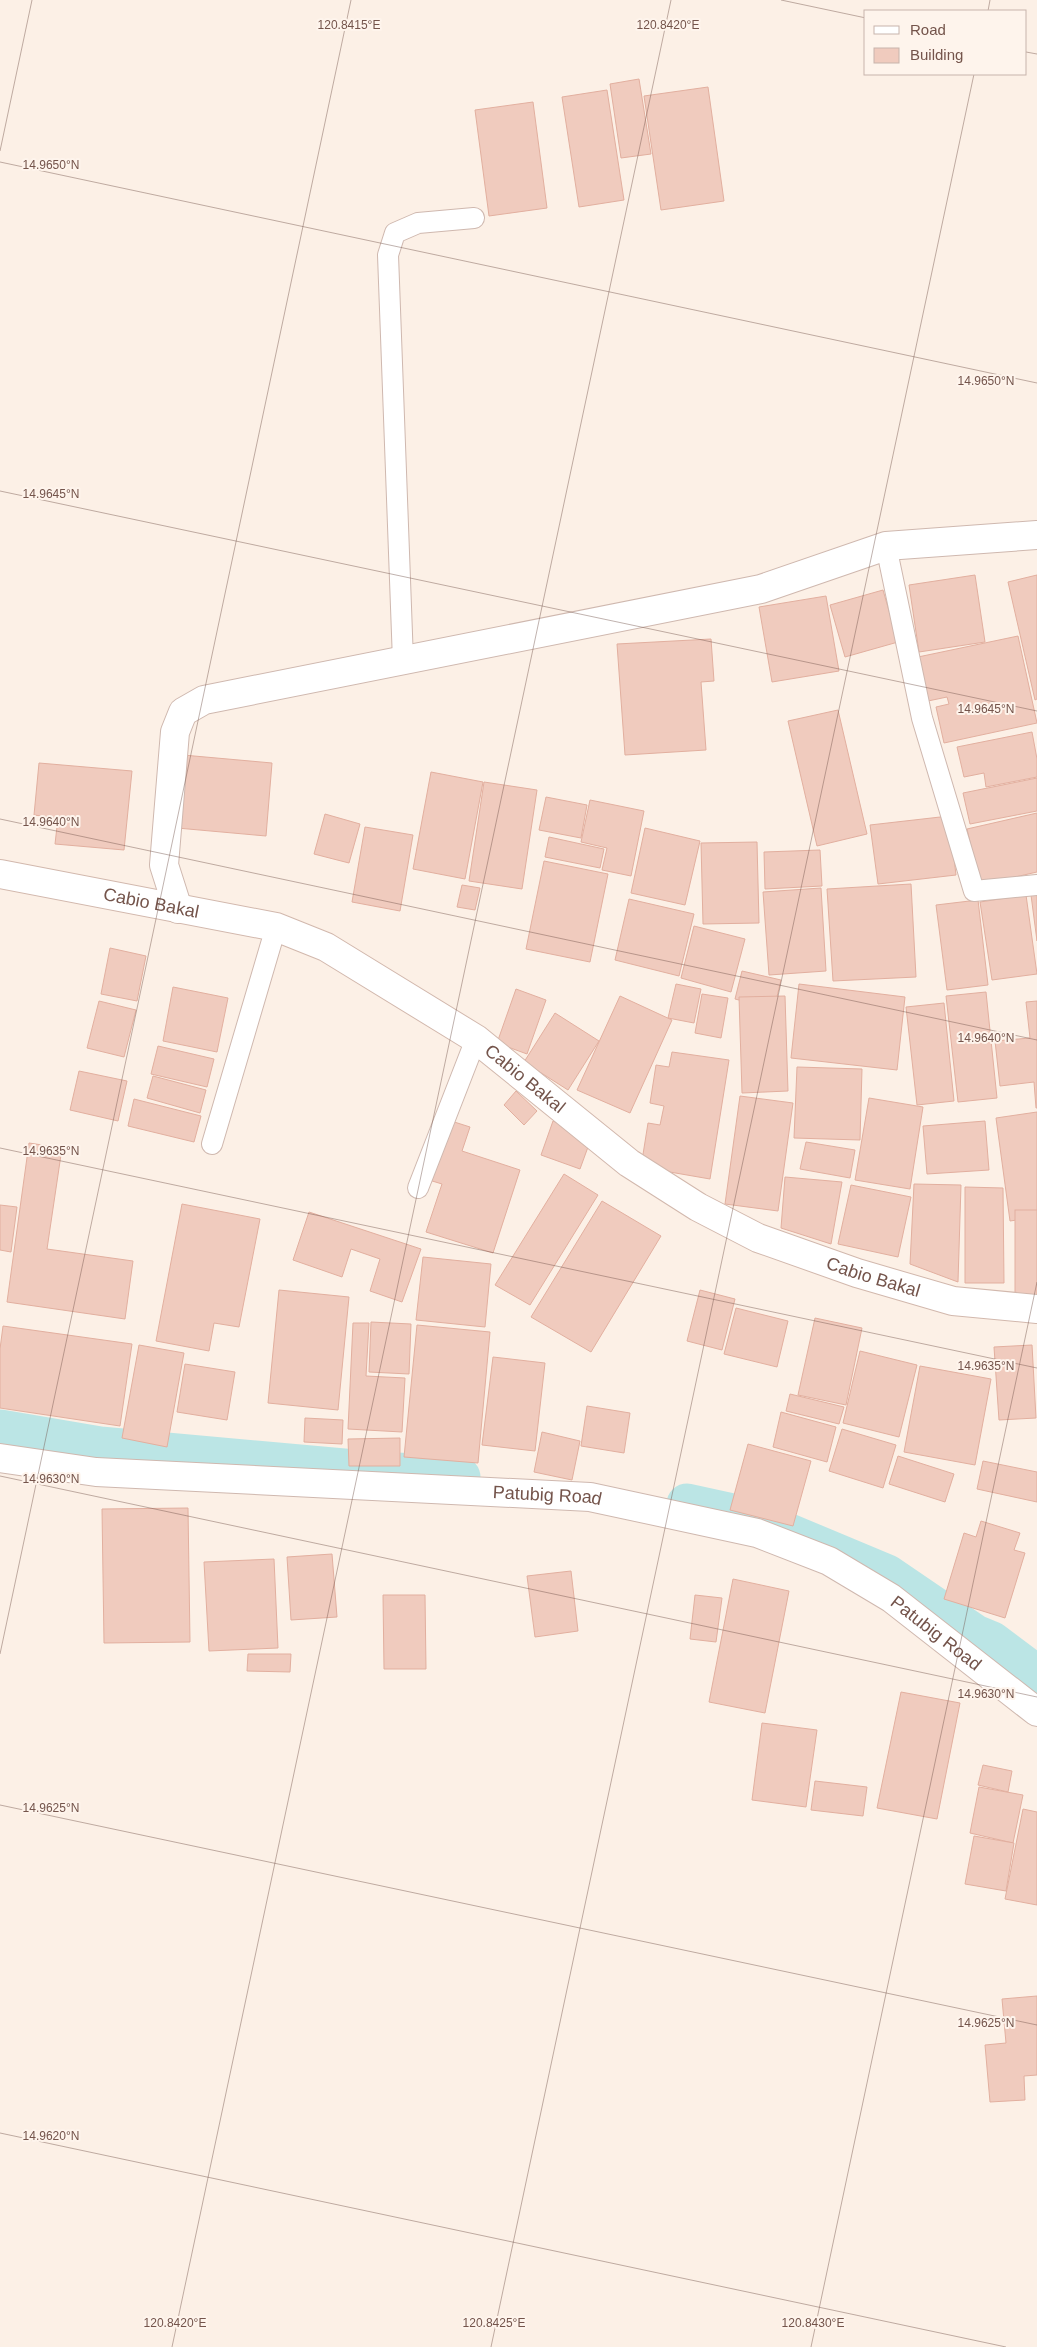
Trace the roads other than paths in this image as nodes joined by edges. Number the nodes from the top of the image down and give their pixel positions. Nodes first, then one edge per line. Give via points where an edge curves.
1 (474, 218) dead end
2 (1037, 535) edge
3 (886, 546) junction
4 (403, 660) junction
5 (0, 874) edge
6 (1037, 885) edge
7 (178, 909) junction
8 (276, 927) junction
9 (476, 1039) junction
10 (212, 1144) dead end
11 (418, 1188) dead end
12 (1037, 1309) edge
13 (0, 1458) edge
14 (1037, 1712) edge

1 - 4 lane via 418,223 394,233 388,255
2 - 3 street
3 - 4 street via 762,589
3 - 6 lane via 922,718 974,891
4 - 7 street via 204,700 183,712 175,732 164,865
5 - 7 street, Cabio Bakal
7 - 8 street, Cabio Bakal
8 - 9 street, Cabio Bakal via 326,947
8 - 10 lane
9 - 11 lane
9 - 12 street, Cabio Bakal via 629,1163 698,1207 758,1238 857,1273 953,1301
13 - 14 street, Patubig Road via 96,1472 590,1497 757,1533 829,1561 891,1598

